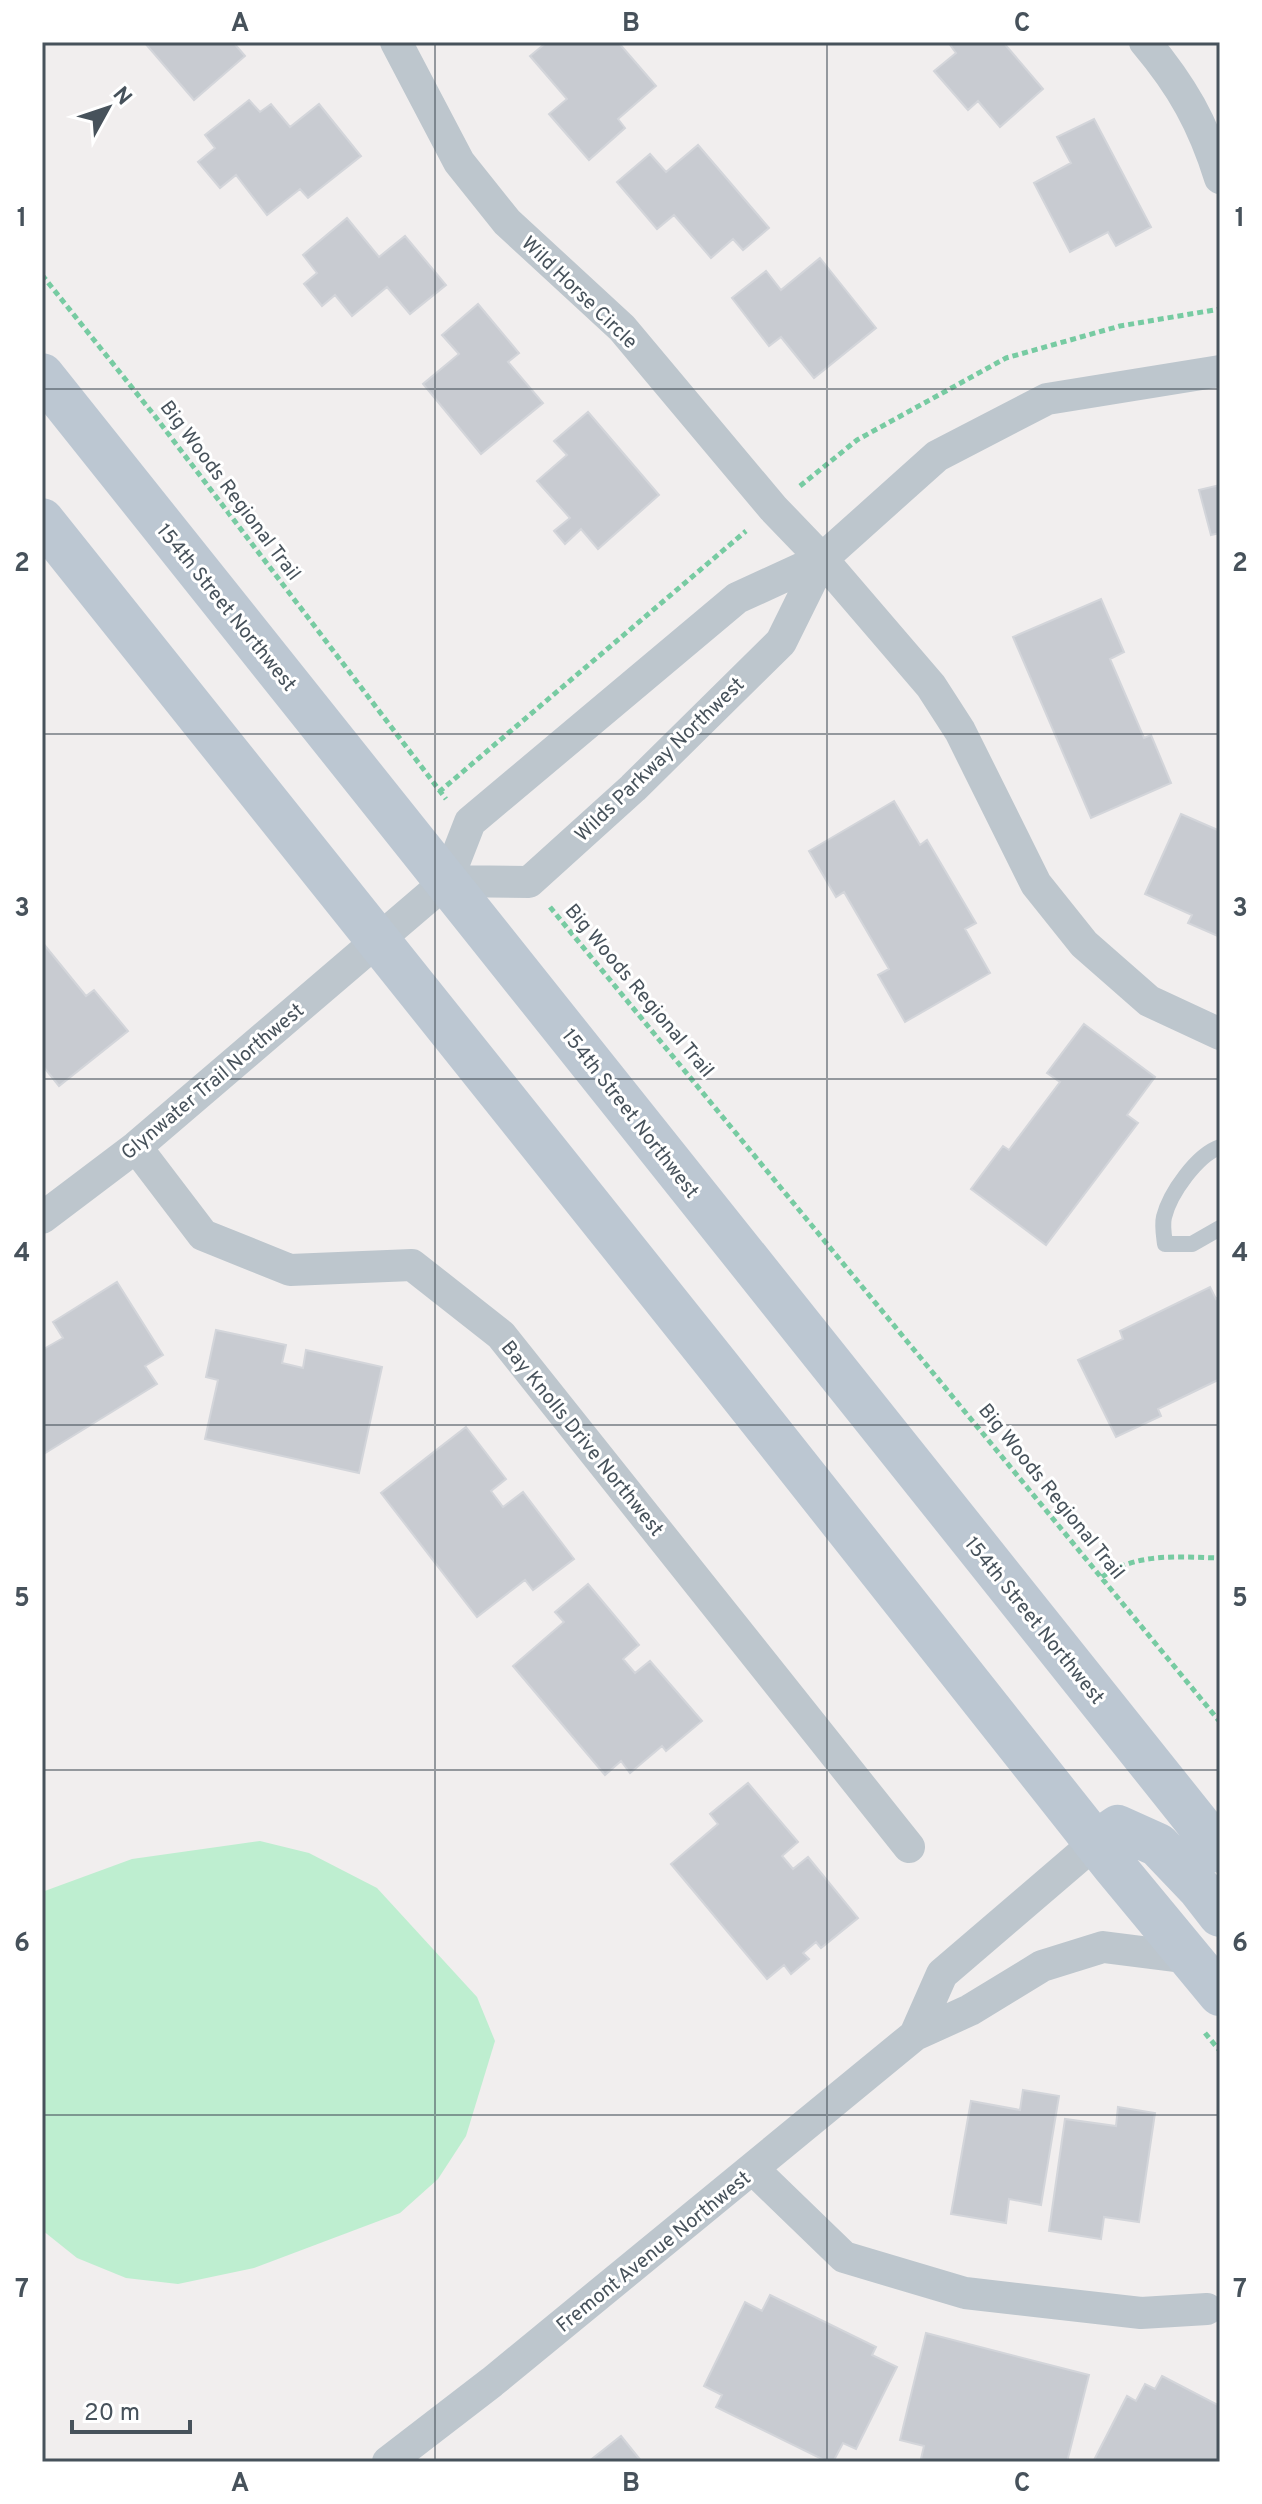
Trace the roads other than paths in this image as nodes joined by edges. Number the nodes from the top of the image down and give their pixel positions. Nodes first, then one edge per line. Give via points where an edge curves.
1 (396, 42) edge
2 (1145, 42) edge
3 (1220, 178) edge
4 (1220, 371) edge
5 (42, 375) edge
6 (42, 520) edge
7 (822, 559) junction
8 (447, 881) junction
9 (378, 940) junction
10 (1220, 1034) edge
11 (136, 1147) junction
12 (1220, 1147) edge
13 (42, 1218) edge
14 (1220, 1228) edge
15 (1096, 1842) junction
16 (909, 1847) dead end
17 (1220, 1851) edge
18 (1220, 1915) edge
19 (1190, 1958) junction
20 (1220, 1994) edge
21 (915, 2035) junction
22 (753, 2169) junction
23 (1207, 2309) dead end
24 (388, 2462) edge

1 - 7 street, Wild Horse Circle via 459,162 507,222 622,328
2 - 3 street via 1186,95
4 - 7 street, Wilds Parkway Northwest via 1047,399 937,456
5 - 8 street, 154th Street Northwest
6 - 9 street
7 - 8 street, Wilds Parkway Northwest via 737,598 470,822
7 - 8 street, Wilds Parkway Northwest via 781,642 529,882
7 - 10 street, Wild Horse Circle via 931,686 960,731 1036,884 1084,944 1149,1001
8 - 9 street, Wilds Parkway Northwest
8 - 17 street, 154th Street Northwest
9 - 11 street, Glynwater Trail Northwest
9 - 15 street
11 - 13 street, Glynwater Trail Northwest
11 - 16 street, Bay Knolls Drive Northwest via 203,1235 290,1270 412,1265 501,1335
12 - 14 lane via 1208,1151 1191,1169 1174,1197 1163,1219 1165,1244 1192,1244
15 - 18 street via 1118,1827 1158,1845
15 - 19 street
15 - 21 street, Fremont Avenue Northwest via 942,1974
19 - 20 street
19 - 21 street, Fremont Avenue Northwest via 1103,1947 1042,1966 970,2010
21 - 22 street, Fremont Avenue Northwest
22 - 23 street via 844,2257 965,2293 1141,2313
22 - 24 street, Fremont Avenue Northwest

